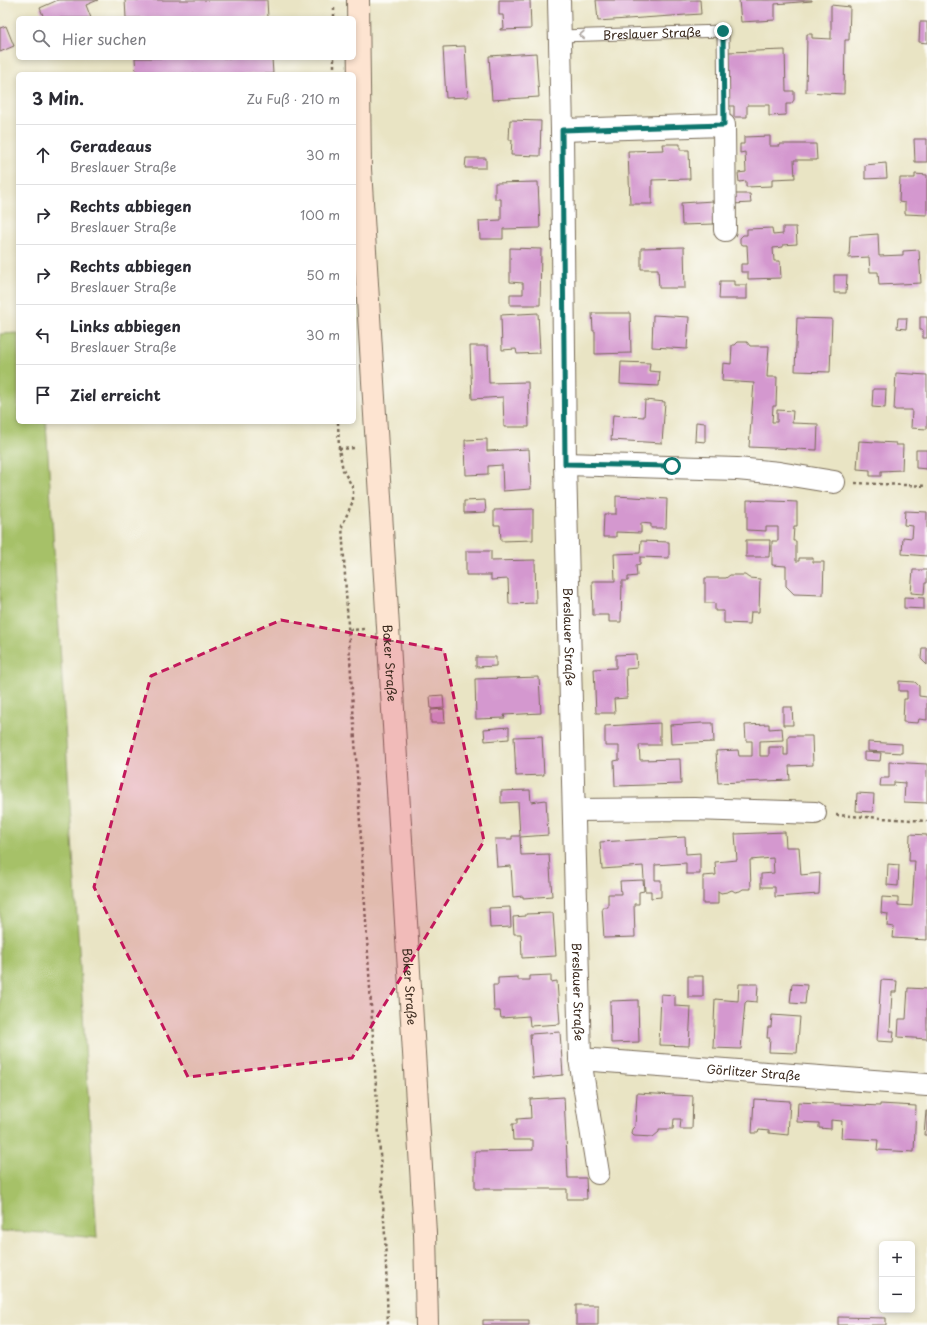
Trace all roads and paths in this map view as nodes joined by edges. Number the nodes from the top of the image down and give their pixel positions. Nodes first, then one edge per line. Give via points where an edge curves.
1 (358, 0) edge
2 (559, 0) edge
3 (560, 36) junction
4 (334, 60) edge
5 (334, 72) edge
6 (724, 125) junction
7 (562, 130) junction
8 (725, 230) dead end
9 (338, 424) edge
10 (565, 464) junction
11 (834, 482) joint
12 (927, 486) edge
13 (574, 810) junction
14 (815, 813) joint
15 (927, 821) edge
16 (580, 1060) junction
17 (927, 1085) edge
18 (598, 1173) dead end
19 (388, 1325) edge
20 (427, 1325) edge

1 - 20 main road, Boker Straße via 360,169 425,1233
2 - 3 street, Breslauer Straße
6 -> 3 lane, Breslauer Straße via 723,31
3 - 7 street, Breslauer Straße
4 - 5 path
6 - 7 street
6 - 8 street, Breslauer Straße
7 - 10 street, Breslauer Straße
9 - 19 path via 343,470 353,488 353,501 342,526 385,1228
10 - 11 street via 737,469
10 - 13 street, Breslauer Straße
11 - 12 path
13 - 14 street via 694,809
13 - 16 street, Breslauer Straße
14 - 15 path
16 - 17 street, Görlitzer Straße
16 - 18 street, Breslauer Straße

